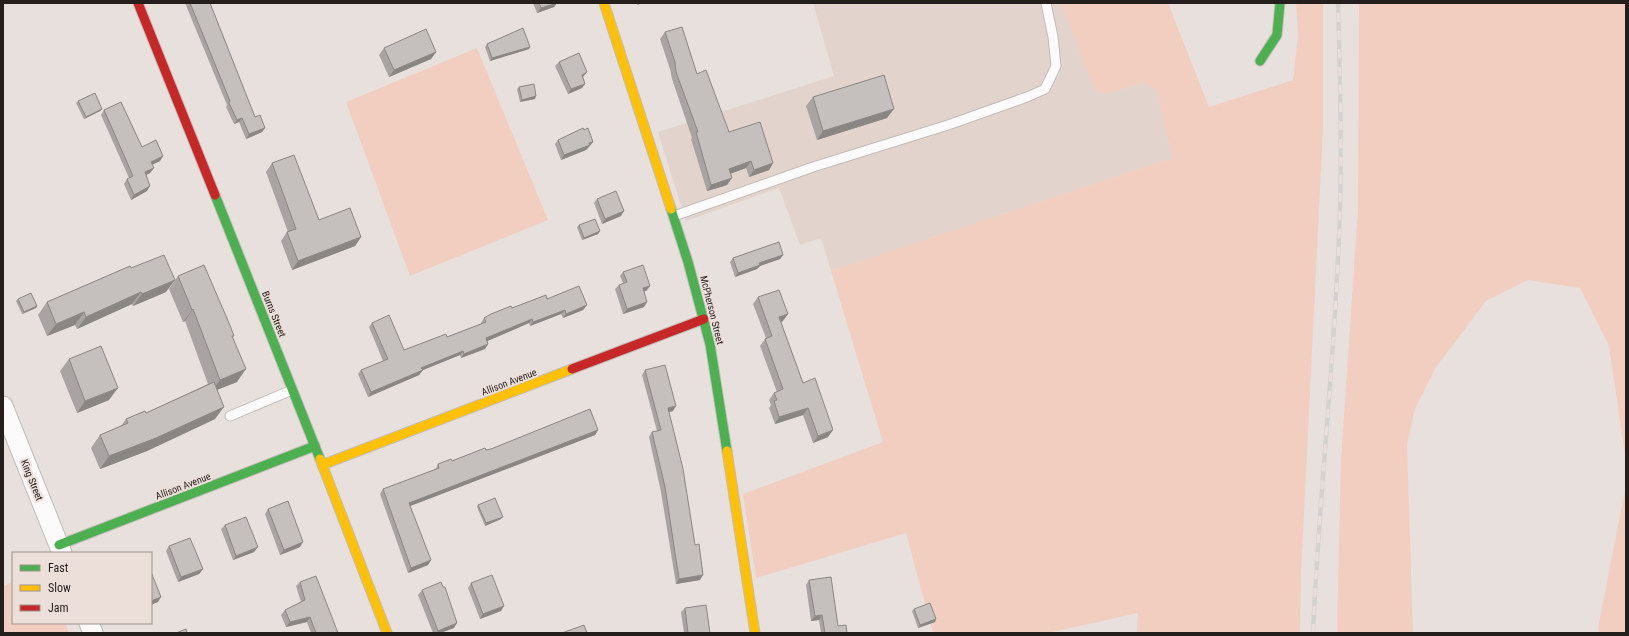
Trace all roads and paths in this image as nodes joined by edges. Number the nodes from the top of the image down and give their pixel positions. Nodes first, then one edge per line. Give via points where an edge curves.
1 (138, 3) edge
2 (604, 3) edge
3 (1046, 3) edge
4 (1280, 3) edge
5 (1260, 61) dead end
6 (674, 216) junction
7 (704, 319) junction
8 (292, 390) junction
9 (3, 406) edge
10 (230, 416) dead end
11 (315, 446) junction
12 (322, 465) junction
13 (60, 549) edge
14 (387, 633) edge
15 (755, 633) edge

1 - 8 street, Burns Street
2 - 6 street, McPherson Street
3 - 6 lane via 1056,66 1045,89 948,125 813,167
4 - 5 street via 1276,40
6 - 7 street, McPherson Street
7 - 12 street, Allison Avenue
7 - 15 street, McPherson Street via 714,368
8 - 10 lane
8 - 11 street, Burns Street
9 - 13 street, King Street
11 - 12 street, Burns Street
11 - 13 street, Allison Avenue
12 - 14 street, Burns Street

